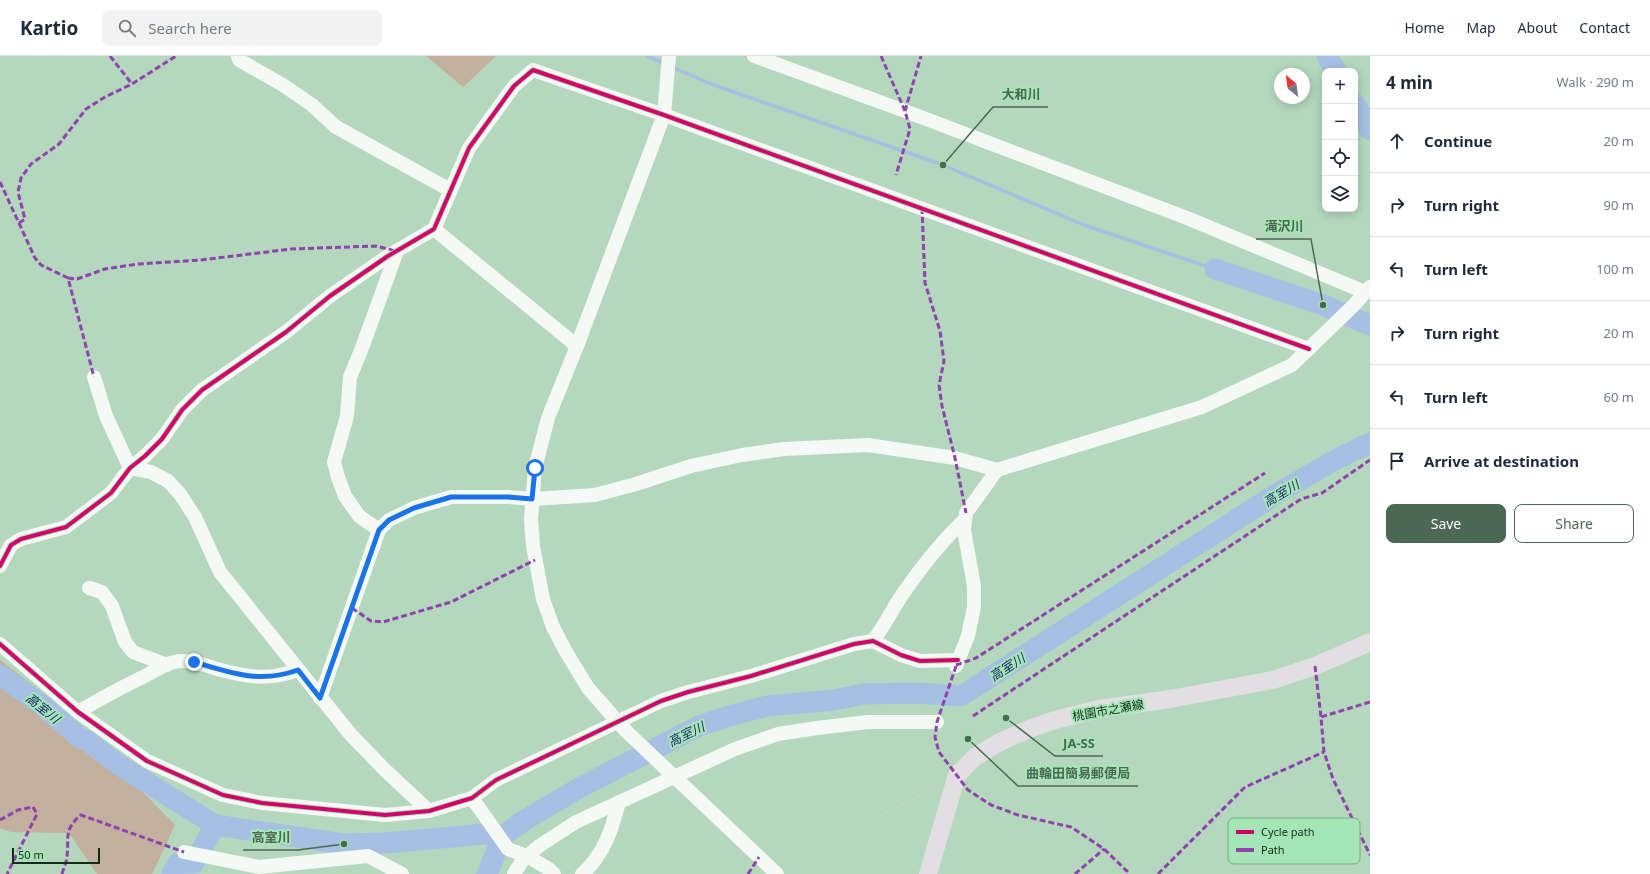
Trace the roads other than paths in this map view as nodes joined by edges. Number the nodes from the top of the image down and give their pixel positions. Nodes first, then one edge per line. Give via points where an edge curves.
1 (238, 56) edge
2 (669, 56) edge
3 (754, 56) edge
4 (664, 110) junction
5 (450, 190) junction
6 (434, 229) junction
7 (397, 251) junction
8 (1368, 289) edge
9 (577, 346) junction
10 (1311, 347) junction
11 (94, 377) dead end
12 (130, 468) junction
13 (997, 470) junction
14 (532, 499) junction
15 (965, 519) junction
16 (379, 530) junction
17 (0, 566) edge
18 (89, 588) dead end
19 (873, 641) junction
20 (1370, 642) edge
21 (0, 644) edge
22 (166, 665) junction
23 (298, 670) junction
24 (320, 698) junction
25 (78, 712) junction
26 (937, 722) dead end
27 (622, 726) junction
28 (672, 774) junction
29 (619, 802) junction
30 (476, 804) junction
31 (429, 811) junction
32 (184, 852) dead end
33 (527, 856) junction
34 (402, 874) edge
35 (514, 874) edge
36 (554, 874) edge
37 (582, 874) edge
38 (777, 874) edge
39 (928, 874) edge

1 - 5 street via 239,60 312,105 336,127
2 - 4 street
3 - 8 street via 1187,218
4 - 5 street via 532,70 514,86 469,148
4 - 9 street
4 - 10 street
5 - 6 street
6 - 7 street
6 - 9 street
7 - 12 street via 330,296 286,332 202,390 182,410 162,439
7 - 16 street via 350,377 347,416 334,462 345,496 359,516
8 - 10 street
9 - 14 street via 548,418 535,468
10 - 13 street via 1292,365 1202,407
11 - 12 street via 106,416
12 - 17 street via 111,493 66,526 21,539 11,545
12 - 23 street via 151,472 168,481 180,494 195,517 220,572
13 - 14 street via 955,458 868,445 784,449 690,466 595,495
13 - 15 street via 966,513
14 - 16 street via 451,497 414,508 389,520
14 - 27 street via 533,546 544,599 553,627 588,688
15 - 19 street via 947,536 904,592
15 - 19 street via 964,530 974,586 974,607 968,636 956,663 920,661
16 - 24 street
18 - 22 street via 102,592 112,606 125,642 134,652
19 - 27 street via 854,644 751,676 688,692 662,701
20 - 39 main road, 桃園市之瀬線 via 1315,666 1273,680 1099,709 1055,720 1000,742 975,757 957,775
21 - 25 street
22 - 23 street via 180,661 194,662 243,676 266,678
22 - 25 street
23 - 24 street
24 - 31 street via 351,735
25 - 31 street via 147,761 223,795 262,803 377,814
26 - 28 street via 868,722 778,734
27 - 28 street
27 - 30 street via 496,780
28 - 29 street
28 - 38 street
29 - 33 street via 576,822
29 - 37 street via 611,831 600,853
30 - 31 street
30 - 33 street via 508,849
32 - 34 street via 258,867 368,856
33 - 35 street
33 - 36 street

